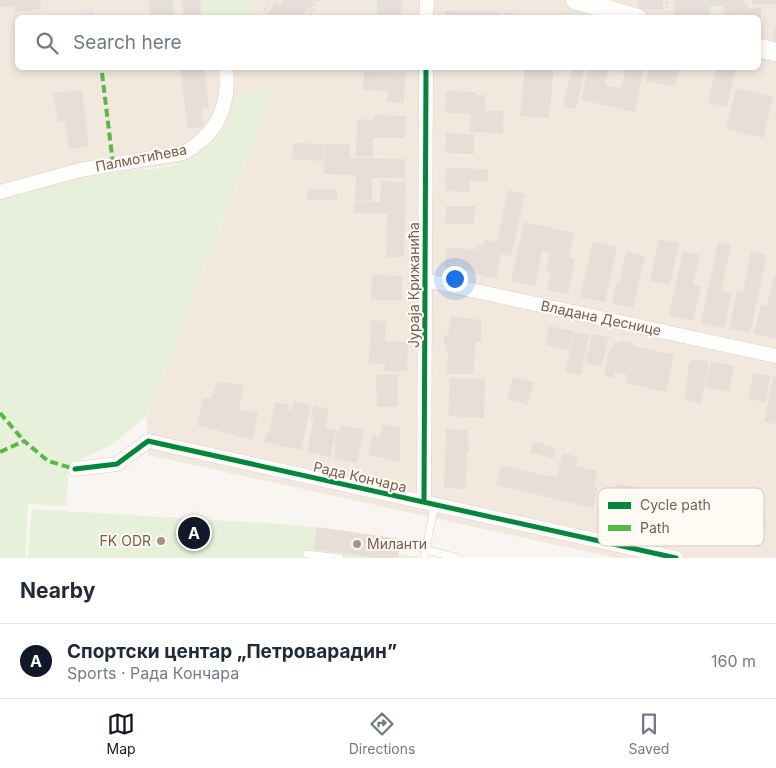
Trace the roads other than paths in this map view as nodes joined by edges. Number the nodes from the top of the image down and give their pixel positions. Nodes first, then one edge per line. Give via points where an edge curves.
1 (575, 0) edge
2 (627, 15) edge
3 (761, 49) edge
4 (776, 52) edge
5 (226, 70) edge
6 (426, 70) edge
7 (0, 192) edge
8 (425, 280) junction
9 (776, 356) edge
10 (75, 469) dead end
11 (429, 503) junction
12 (598, 541) edge
13 (622, 546) edge
14 (307, 554) dead end
15 (425, 554) edge
16 (340, 558) edge
17 (458, 558) edge
18 (676, 558) edge

1 - 2 main road
3 - 4 main road
5 - 7 street, Палмотићева via 225,105 216,124 197,146 183,153 80,170
6 - 8 street, Јураја Крижанића
8 - 9 street, Владана Деснице
8 - 11 street, Јураја Крижанића
10 - 11 street, Рада Кончара via 117,464 148,441
11 - 12 street, Рада Кончара
11 - 15 lane
13 - 18 street, Рада Кончара
14 - 16 lane
15 - 17 lane

